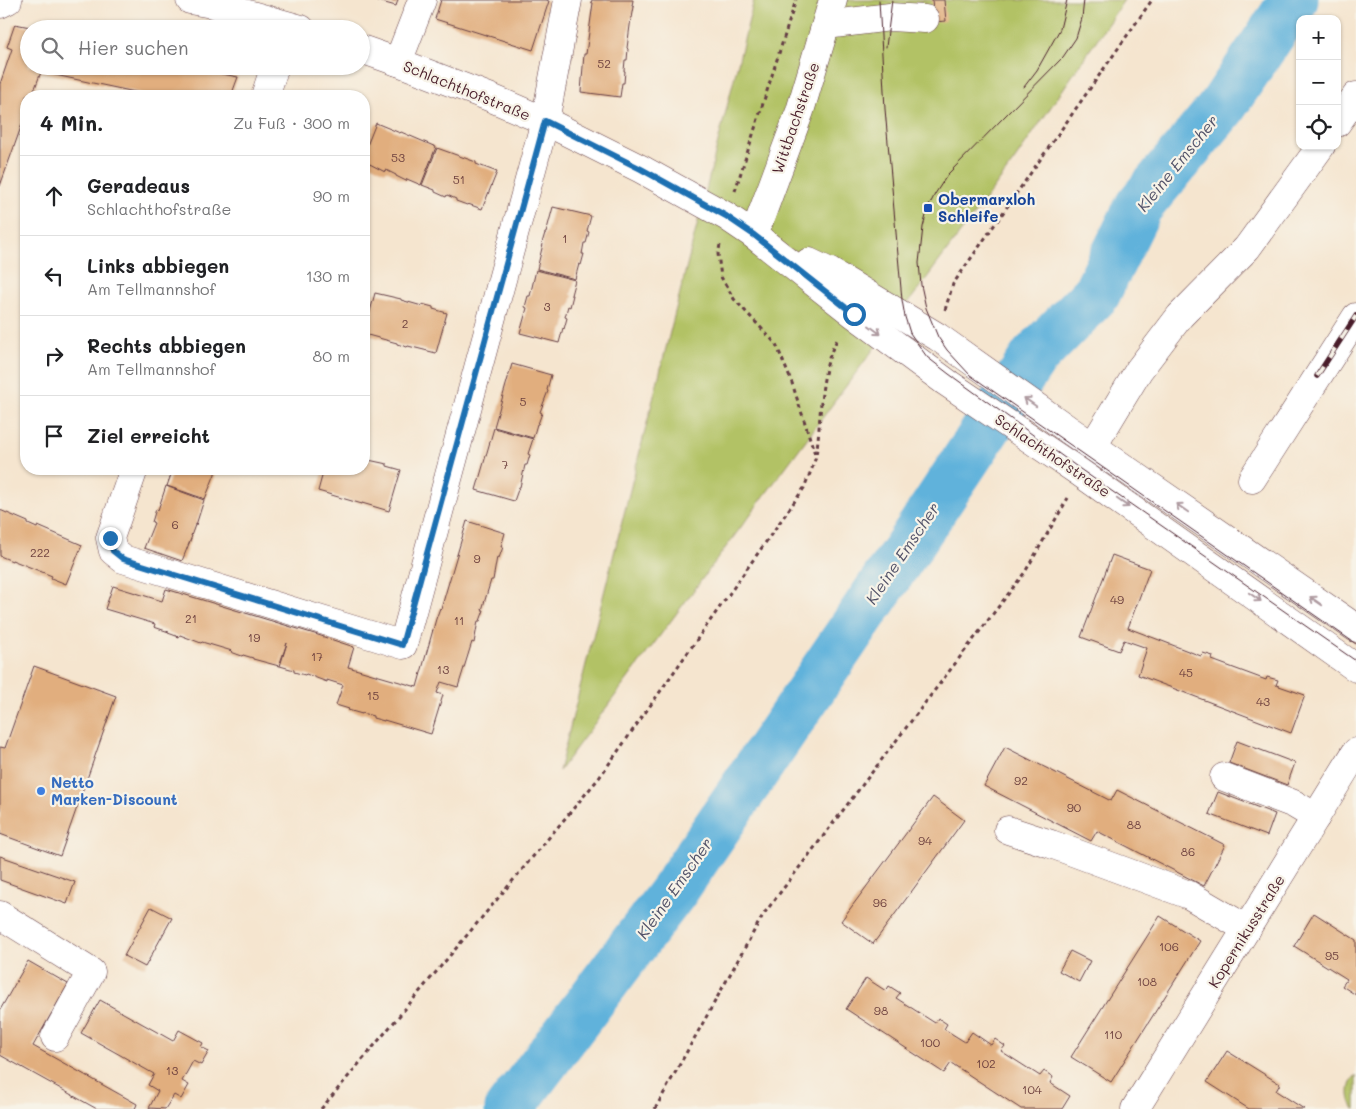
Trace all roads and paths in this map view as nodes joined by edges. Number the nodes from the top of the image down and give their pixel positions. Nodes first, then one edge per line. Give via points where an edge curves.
1 (8, 0) edge
2 (422, 0) edge
3 (568, 0) edge
4 (796, 0) edge
5 (1152, 0) edge
6 (205, 1) edge
7 (0, 4) edge
8 (829, 12) edge
9 (925, 19) dead end
10 (269, 20) edge
11 (370, 53) edge
12 (398, 62) junction
13 (272, 75) edge
14 (266, 90) edge
15 (1356, 96) edge
16 (1341, 117) edge
17 (545, 121) junction
18 (1318, 150) edge
19 (726, 216) junction
20 (754, 235) junction
21 (854, 314) junction
22 (1356, 317) edge
23 (938, 337) junction
24 (1093, 446) junction
25 (816, 457) junction
26 (1079, 472) junction
27 (132, 475) edge
28 (1252, 479) dead end
29 (1356, 628) edge
30 (1356, 668) edge
31 (1356, 752) edge
32 (1224, 777) dead end
33 (1316, 817) junction
34 (1008, 830) dead end
35 (0, 915) edge
36 (1246, 929) junction
37 (55, 1037) dead end
38 (320, 1109) edge
39 (655, 1109) edge
40 (1135, 1109) edge

1 - 7 street
2 - 12 street
3 - 17 street
4 - 19 path
5 - 23 path via 953,284
6 - 10 street
8 - 9 street
8 - 20 street, Wittbachstraße via 800,111
11 - 12 street, Schlachthofstraße
12 - 17 street, Schlachthofstraße
13 - 14 street
15 - 16 street
17 - 19 street, Schlachthofstraße
17 - 27 street via 402,645 123,559 113,551 110,538
18 - 24 street via 1247,248 1180,316 1139,370
19 - 20 street, Schlachthofstraße
19 - 25 path via 718,254 721,277 734,299 776,344
20 - 21 street, Schlachthofstraße
20 - 23 street, Schlachthofstraße via 830,272
21 - 25 path via 828,361
21 -> 26 street, Schlachthofstraße via 946,382
22 - 28 street
24 -> 23 street, Schlachthofstraße
29 -> 24 street, Schlachthofstraße
25 - 38 path via 804,488 599,778
26 -> 30 street, Schlachthofstraße
26 - 39 path via 1070,496 1025,572 763,915
31 - 33 street, Kopernikusstraße
32 - 33 street via 1294,804
33 - 36 street, Kopernikusstraße
34 - 36 street via 1189,895
35 - 37 street via 92,972
36 - 40 street, Kopernikusstraße

